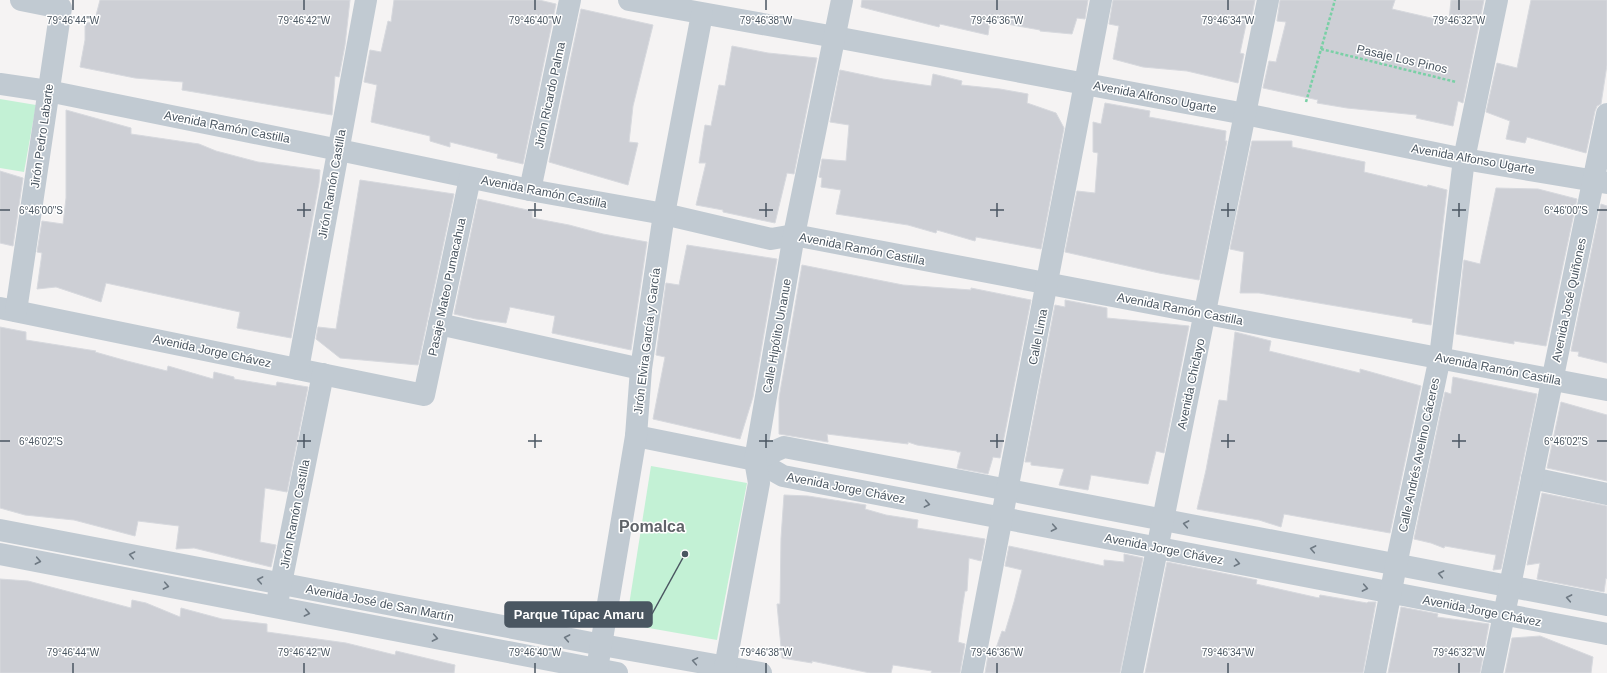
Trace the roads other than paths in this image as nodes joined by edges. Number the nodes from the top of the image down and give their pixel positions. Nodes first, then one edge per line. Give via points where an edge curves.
1 (21, 0) edge
2 (366, 0) edge
3 (570, 0) edge
4 (629, 0) edge
5 (668, 0) edge
6 (842, 0) edge
7 (1101, 0) edge
8 (1268, 0) edge
9 (1497, 0) edge
10 (702, 14) junction
11 (835, 37) junction
12 (0, 84) edge
13 (1084, 84) junction
14 (48, 91) junction
15 (1244, 114) junction
16 (1607, 114) edge
17 (338, 150) junction
18 (1464, 159) junction
19 (470, 178) junction
20 (1600, 182) edge
21 (530, 190) junction
22 (664, 214) junction
23 (794, 235) junction
24 (1048, 284) junction
25 (8, 309) edge
26 (1205, 314) junction
27 (439, 324) junction
28 (1440, 357) junction
29 (298, 369) junction
30 (641, 369) junction
31 (323, 374) junction
32 (1553, 380) junction
33 (1607, 390) edge
34 (424, 395) joint
35 (636, 436) junction
36 (754, 460) junction
37 (1532, 478) junction
38 (1008, 490) junction
39 (1607, 494) edge
40 (1002, 518) junction
41 (1163, 520) junction
42 (0, 530) edge
43 (1157, 548) junction
44 (0, 554) edge
45 (1396, 565) junction
46 (281, 584) junction
47 (1510, 587) junction
48 (1390, 593) junction
49 (1607, 605) edge
50 (276, 607) junction
51 (1504, 615) junction
52 (1607, 634) edge
53 (602, 645) junction
54 (724, 670) edge
55 (607, 671) edge
56 (760, 673) edge
57 (972, 673) edge
58 (1132, 673) edge
59 (1375, 673) edge
60 (1492, 673) edge

1 - 14 street, Jirón Pedro Labarte via 61,8
2 - 17 street, Jirón Ramón Castilla
3 - 21 street, Jirón Ricardo Palma
4 - 10 street, Avenida Alfonso Ugarte
5 - 10 street, Avenida Alfonso Ugarte
6 - 11 street, Calle Hipólito Unanue
7 - 13 street, Calle Lima
8 - 15 street, Avenida Chiclayo
9 - 18 street, Calle Andrés Avelino Cáceres
10 - 11 street, Avenida Alfonso Ugarte
10 - 22 street, Jirón Elvira García y García
11 - 13 street, Avenida Alfonso Ugarte
11 - 23 street, Calle Hipólito Unanue
12 - 14 street, Avenida Ramón Castilla
13 - 15 street, Avenida Alfonso Ugarte
13 - 24 street, Calle Lima
14 - 17 street, Avenida Ramón Castilla
14 - 25 street, Jirón Pedro Labarte
15 - 18 street, Avenida Alfonso Ugarte
15 - 26 street, Avenida Chiclayo
16 - 20 street, Avenida José Quiñones
17 - 19 street, Avenida Ramón Castilla
17 - 29 street, Jirón Ramón Castilla
18 - 20 street, Avenida Alfonso Ugarte
18 - 28 street, Calle Andrés Avelino Cáceres
19 - 21 street, Avenida Ramón Castilla
19 - 27 street, Pasaje Mateo Pumacahua
20 - 32 street, Avenida José Quiñones
21 - 22 street, Avenida Ramón Castilla
22 - 23 street, Avenida Ramón Castilla via 771,239
22 - 30 street, Jirón Elvira García y García
23 - 24 street, Avenida Ramón Castilla
23 - 36 street, Calle Hipólito Unanue
24 - 26 street, Avenida Ramón Castilla
24 - 38 street, Calle Lima
25 - 29 street, Avenida Jorge Chávez
26 - 28 street, Avenida Ramón Castilla
26 - 41 street, Avenida Chiclayo
27 - 30 street
27 - 34 street, Pasaje Mateo Pumacahua
28 - 32 street, Avenida Ramón Castilla
28 - 45 street, Calle Andrés Avelino Cáceres
29 - 31 street, Avenida Jorge Chávez
30 - 35 street, Jirón Elvira García y García
31 - 34 street, Avenida Jorge Chávez
31 - 46 street, Jirón Ramón Castilla
32 - 33 street, Avenida Ramón Castilla
32 - 37 street, Avenida José Quiñones
35 - 36 street, Avenida Jorge Chávez
35 - 53 street, Jirón Elvira García y García
36 - 38 street via 784,447
36 -> 40 street, Avenida Jorge Chávez via 783,476
36 - 54 street, Calle Hipólito Unanue via 760,483
37 - 39 street
37 - 47 street, Avenida José Quiñones
38 - 40 street, Calle Lima
38 - 41 street
40 -> 43 street, Avenida Jorge Chávez
40 - 57 street, Calle Lima
41 - 43 street, Avenida Chiclayo
45 -> 41 street
46 -> 42 street, Avenida José de San Martín
43 -> 48 street, Avenida Jorge Chávez
43 - 58 street, Avenida Chiclayo
44 -> 50 street, Avenida José de San Martín
47 -> 45 street
45 - 48 street, Calle Andrés Avelino Cáceres
46 - 50 street, Jirón Ramón Castilla
53 -> 46 street, Avenida José de San Martín
49 -> 47 street
47 - 51 street, Avenida José Quiñones
48 - 51 street, Avenida Jorge Chávez
48 - 59 street, Calle Andrés Avelino Cáceres
50 -> 55 street, Avenida José de San Martín
51 - 52 street, Avenida Jorge Chávez
51 - 60 street, Avenida José Quiñones
54 -> 53 street, Avenida José de San Martín
53 - 55 street, Jirón Elvira García y García
54 - 56 street, Avenida José de San Martín

